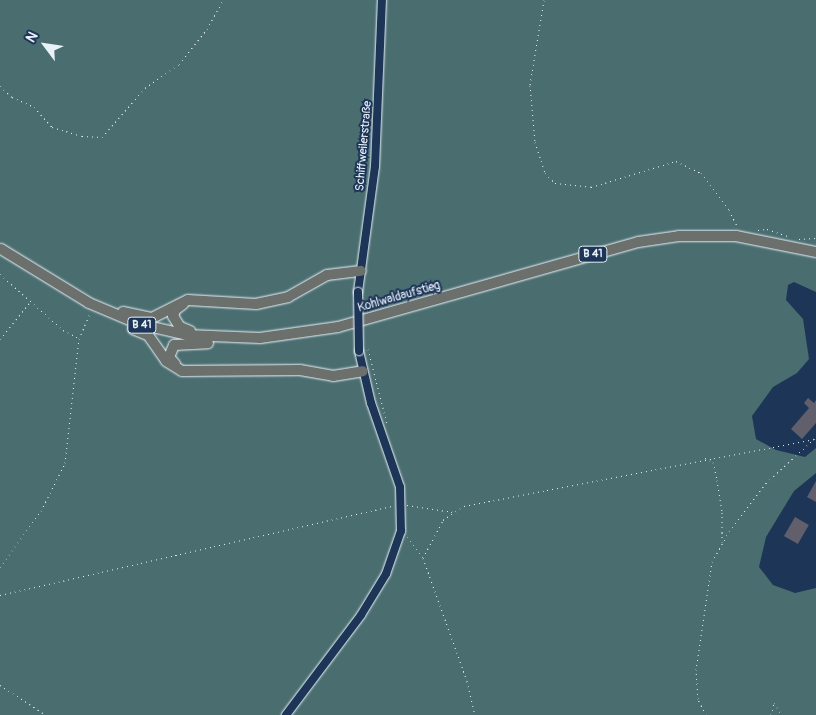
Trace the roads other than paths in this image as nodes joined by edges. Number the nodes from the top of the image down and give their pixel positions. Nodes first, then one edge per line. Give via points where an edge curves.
1 (382, 0) edge
2 (1, 249) edge
3 (816, 252) edge
4 (361, 271) junction
5 (49, 280) junction
6 (212, 302) junction
7 (281, 337) junction
8 (244, 338) junction
9 (363, 371) junction
10 (197, 373) junction
11 (286, 715) edge

1 - 4 street, Schiffweilerstraße via 375,166
2 - 5 main road, Kohlwaldaufstieg / B 41
2 - 10 main road via 91,312 148,335 174,368
3 - 7 main road, Kohlwaldaufstieg / B 41 via 736,236 679,236 638,242 348,324
4 - 6 main road via 327,275 297,293 269,302
4 - 9 street, Schiffweilerstraße, bridge via 358,292
5 - 6 main road via 92,301 144,317 152,318 188,300
5 - 8 main road, Kohlwaldaufstieg / B 41 via 90,304 139,324 187,335
6 - 8 main road via 181,305 175,310 175,322 188,331
7 - 8 main road, Kohlwaldaufstieg / B 41
7 - 10 main road via 174,345 169,353 171,361
9 - 10 main road via 333,376 300,370
9 - 11 street, Schiffweilerstraße via 405,505 401,531 386,574 361,616

